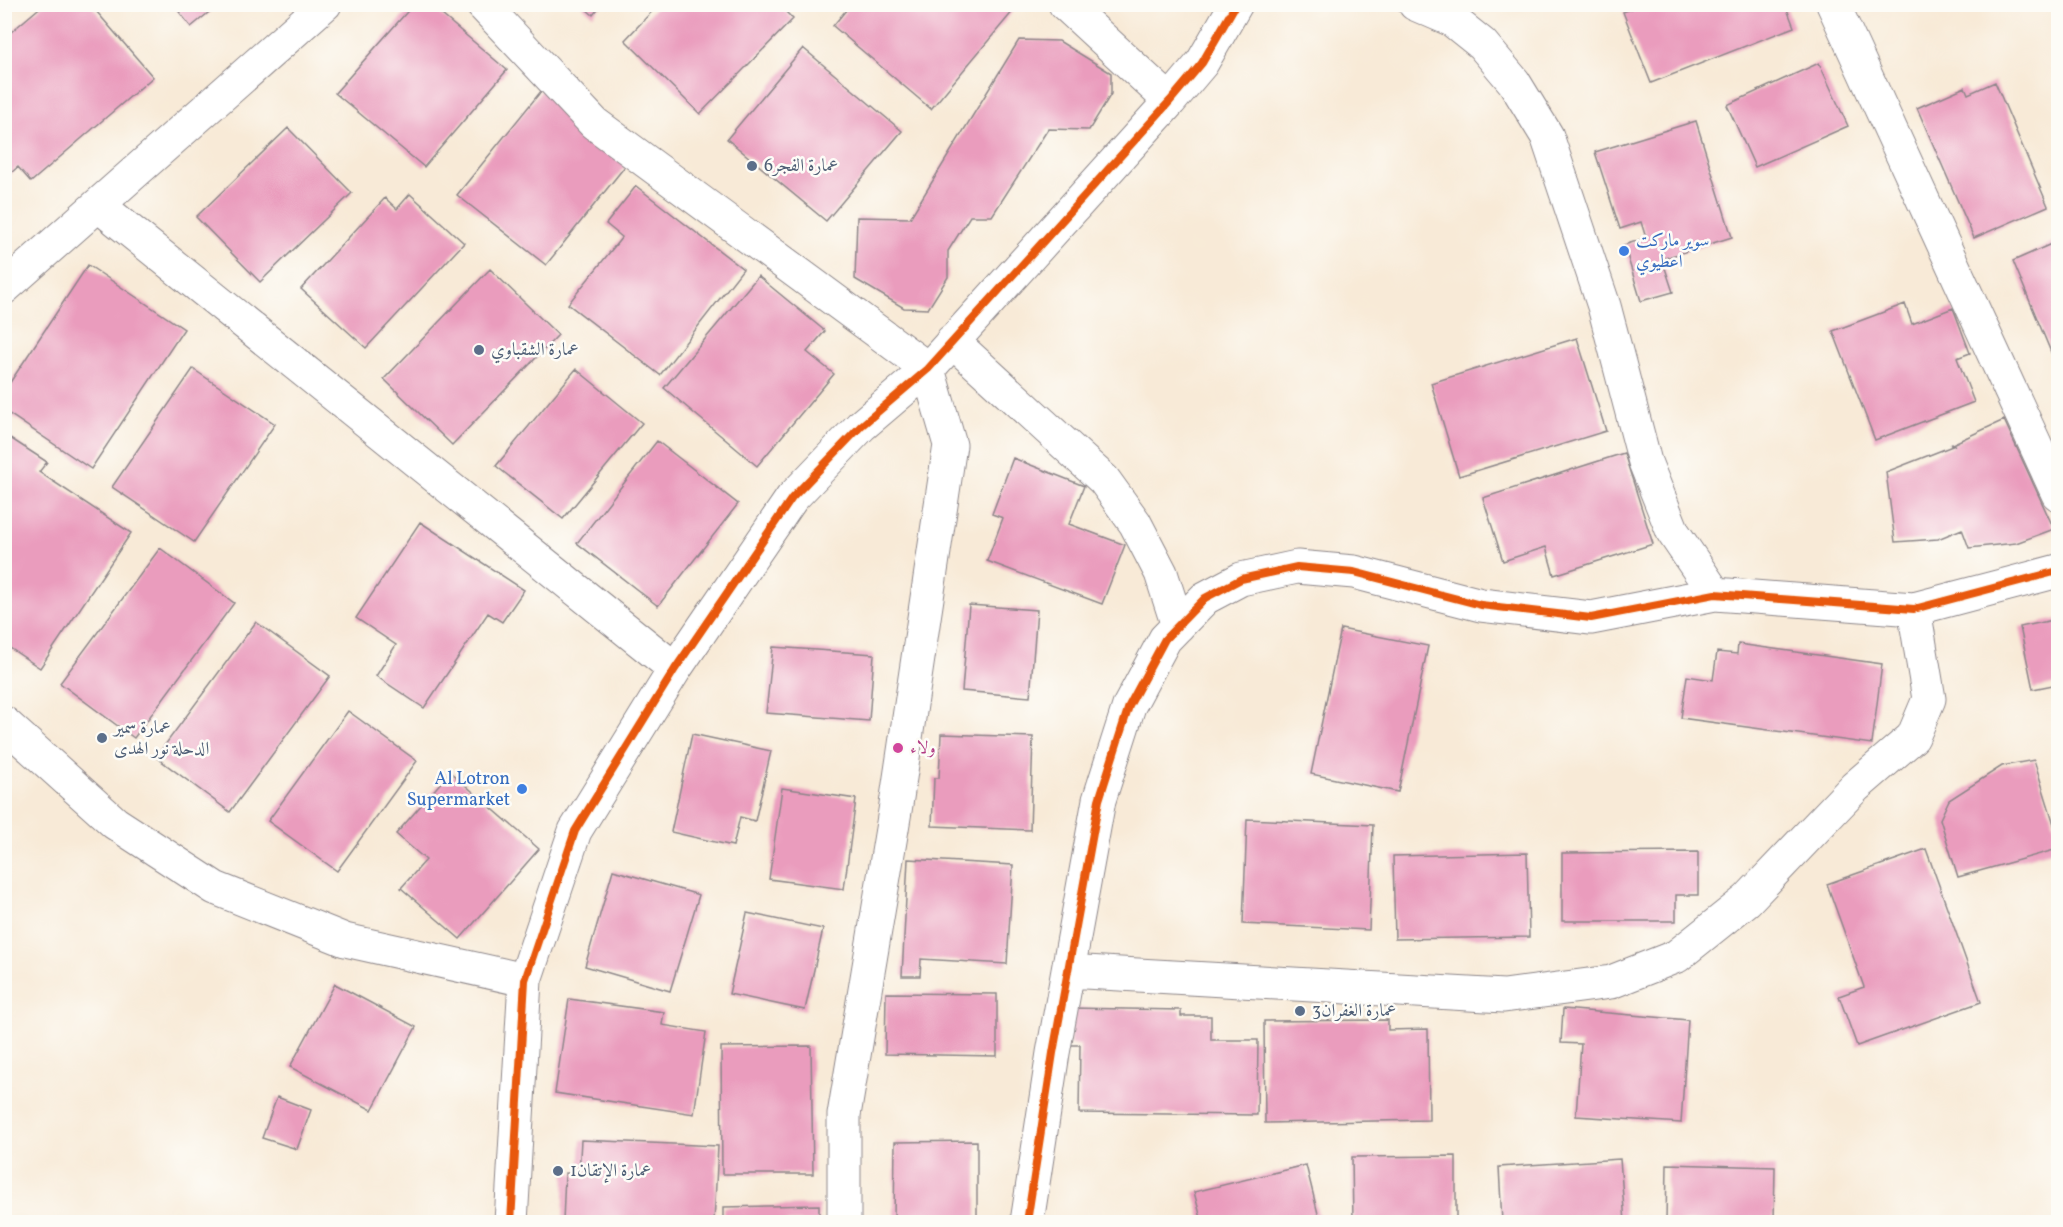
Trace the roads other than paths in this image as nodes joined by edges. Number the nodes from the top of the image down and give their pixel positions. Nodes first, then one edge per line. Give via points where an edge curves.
1 (325, 4) edge
2 (482, 4) edge
3 (1065, 4) edge
4 (1236, 4) edge
5 (1414, 4) edge
6 (1833, 4) edge
7 (1170, 101) junction
8 (98, 205) junction
9 (4, 288) edge
10 (952, 341) junction
11 (928, 369) junction
12 (2058, 494) edge
13 (2058, 571) edge
14 (1715, 594) junction
15 (1914, 609) junction
16 (1178, 626) junction
17 (675, 669) junction
18 (4, 723) edge
19 (1068, 970) junction
20 (525, 980) junction
21 (511, 1222) edge
22 (844, 1222) edge
23 (1027, 1222) edge

1 - 8 street
2 - 11 street via 594,123
3 - 7 street
4 - 7 street via 1202,63
5 - 14 street via 1452,20 1482,44 1514,82 1547,136 1604,306 1645,462 1673,532
6 - 12 street
7 - 10 street
8 - 9 street
8 - 17 street
10 - 11 street
10 - 16 street via 1104,480 1135,523 1161,573
11 - 17 street via 861,426 792,498
11 - 22 street via 950,445 896,811 844,1115
13 - 15 street
14 - 15 street
14 - 16 street via 1591,618 1481,606 1354,572 1297,567 1241,579 1205,598
15 - 19 street via 1929,699 1913,737 1855,787 1747,900 1677,956 1611,982 1504,996
16 - 19 street via 1166,639 1129,706 1102,789
17 - 20 street via 575,831
18 - 20 street via 115,823 215,888 345,940
19 - 23 street
20 - 21 street

